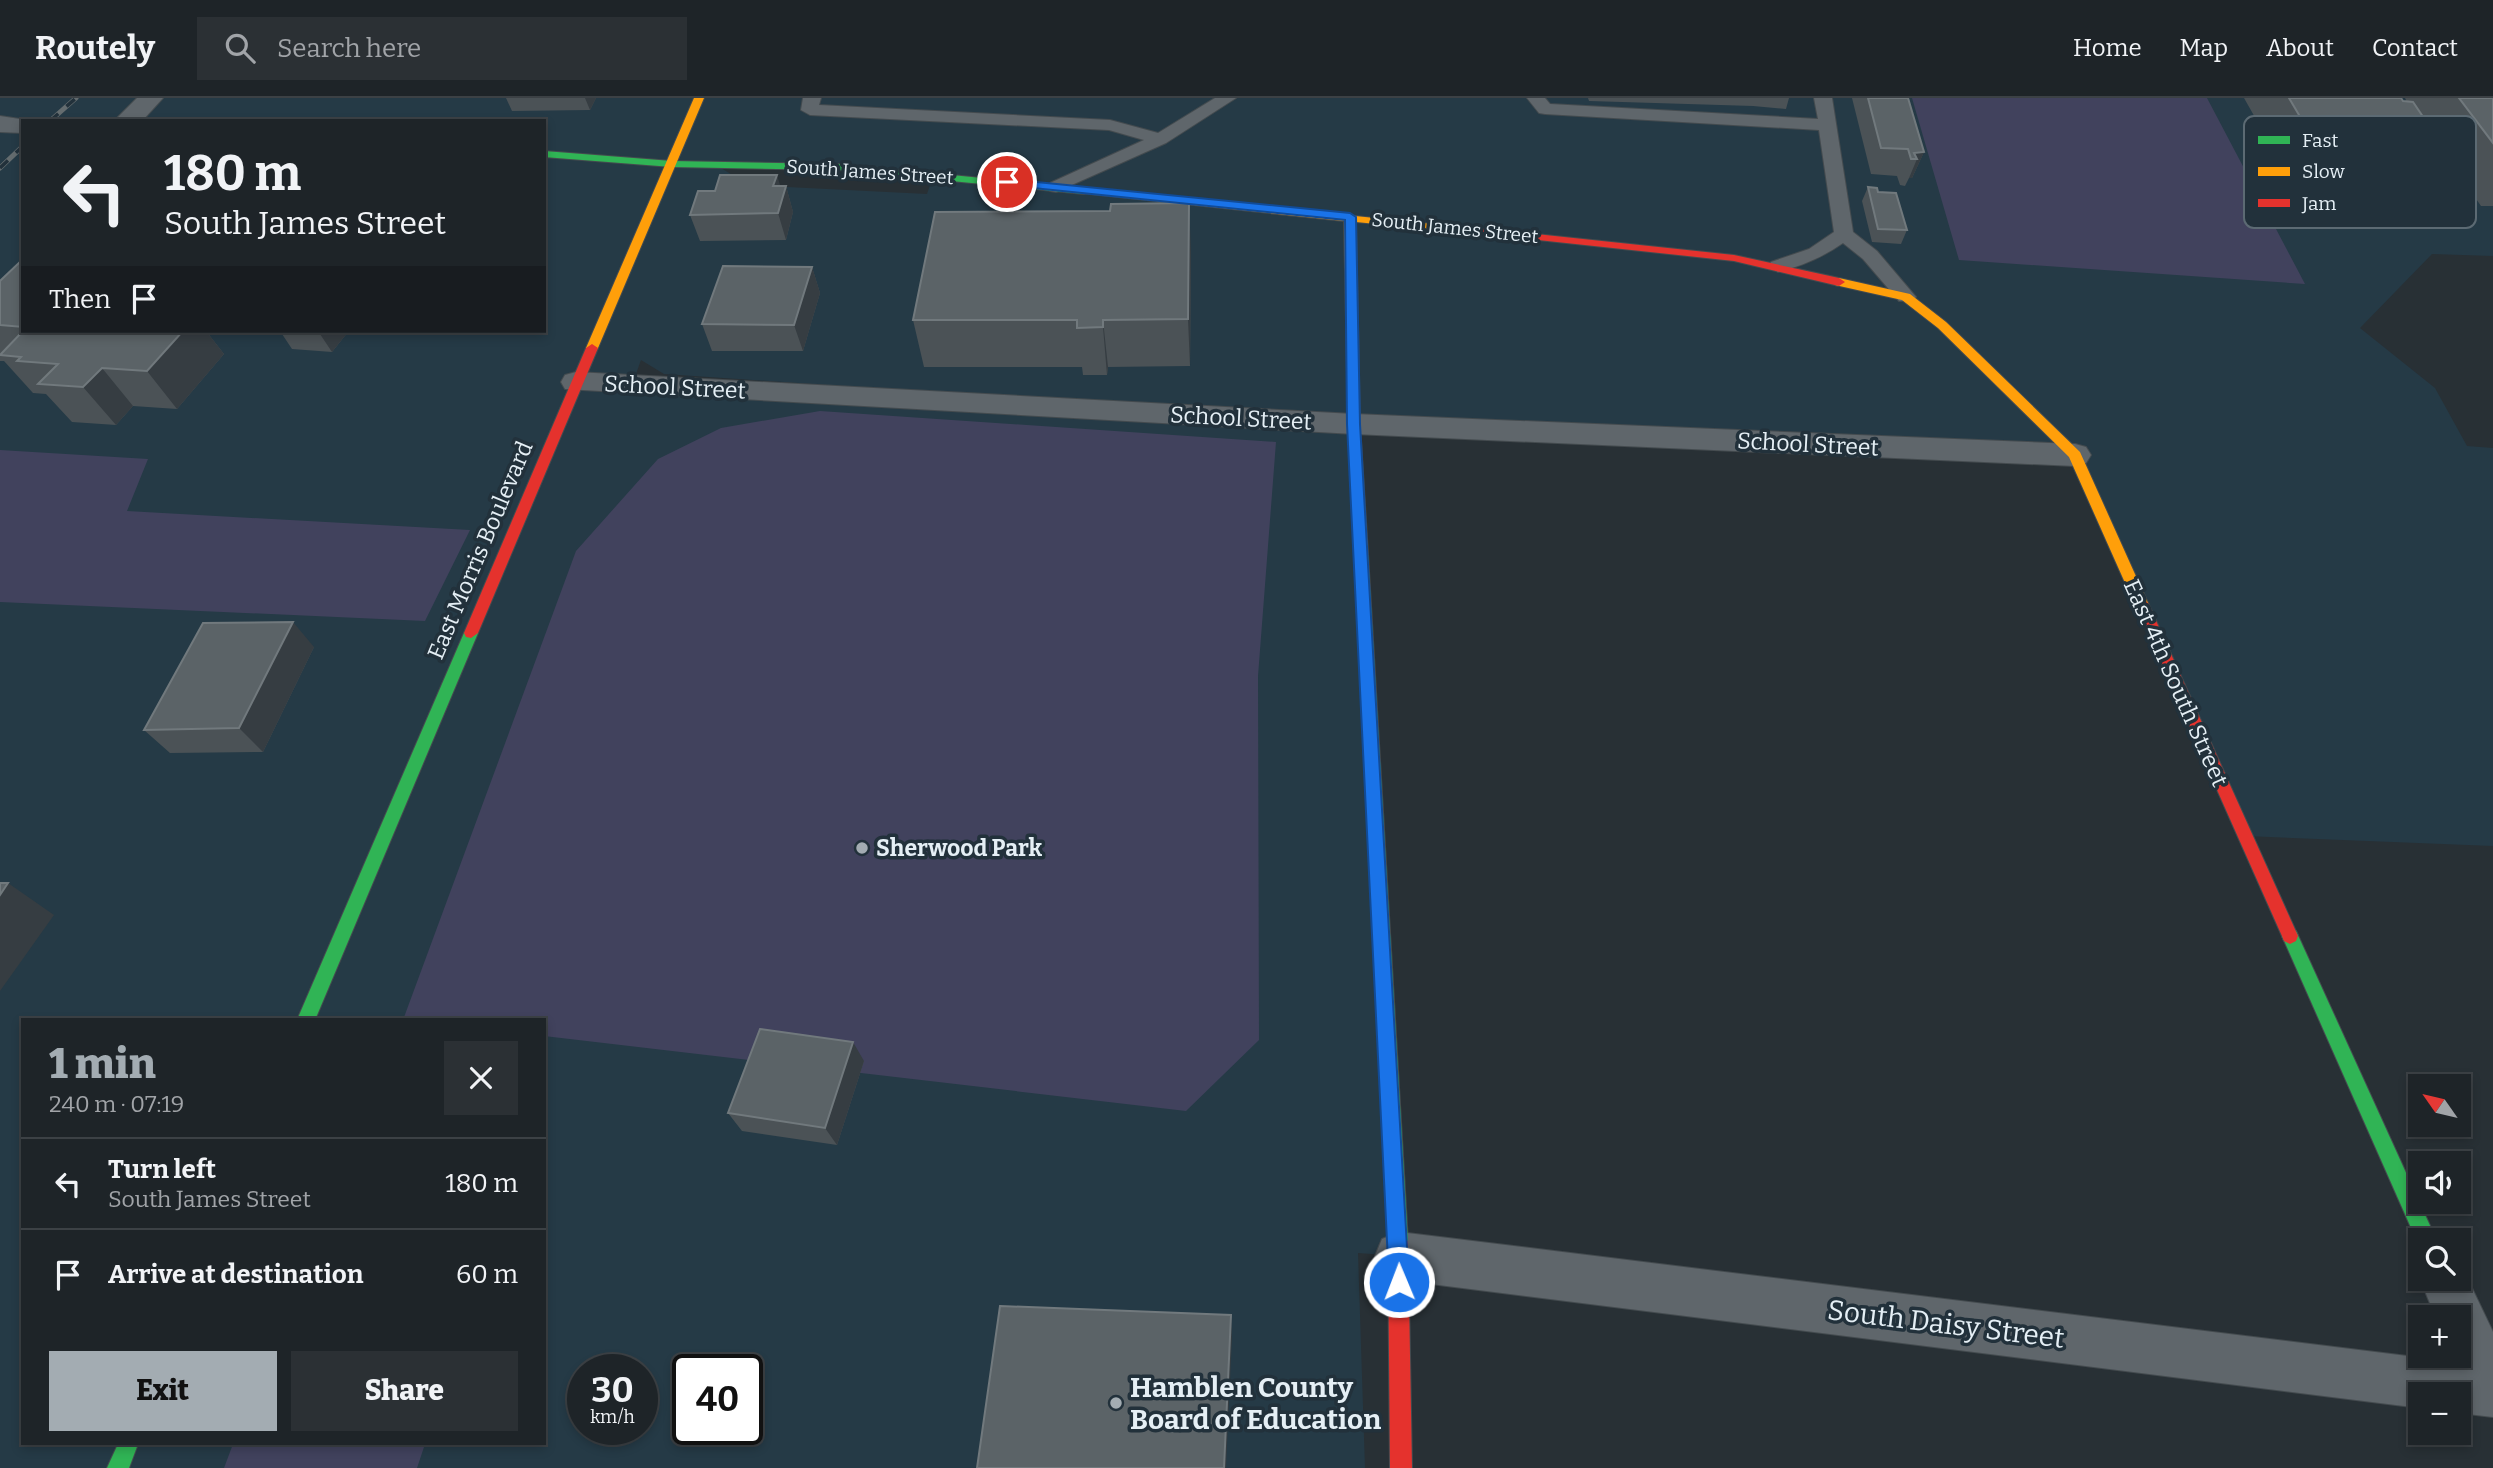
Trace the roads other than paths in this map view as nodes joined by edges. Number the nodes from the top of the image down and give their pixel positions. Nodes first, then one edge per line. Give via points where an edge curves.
1 (151, 98) edge
2 (699, 98) edge
3 (812, 98) edge
4 (1227, 98) edge
5 (1536, 98) edge
6 (1823, 98) edge
7 (129, 119) edge
8 (0, 124) edge
9 (21, 125) edge
10 (1829, 125) junction
11 (1160, 139) junction
12 (546, 155) edge
13 (671, 164) junction
14 (1056, 187) junction
15 (1350, 217) junction
16 (1844, 234) junction
17 (1778, 266) junction
18 (1906, 297) junction
19 (576, 382) junction
20 (1354, 424) junction
21 (2075, 455) junction
22 (307, 1018) edge
23 (2421, 1228) edge
24 (1399, 1256) junction
25 (2449, 1291) edge
26 (2493, 1390) edge
27 (128, 1445) edge
28 (118, 1468) edge
29 (1401, 1468) edge

1 - 7 street
2 - 13 street, East Morris Boulevard
3 - 11 lane via 810,110 1110,125
4 - 11 lane
5 - 10 lane via 1545,108
6 - 10 lane
8 - 9 street
10 - 16 lane
11 - 14 lane
12 - 13 street, South James Street
13 - 14 street, South James Street via 838,167
13 - 19 street, East Morris Boulevard
14 - 15 street, South James Street
15 - 17 street, South James Street
15 - 20 street
16 - 17 lane via 1816,253
16 - 18 lane via 1870,255
17 - 18 street, East 4th South Street
18 - 21 street, East 4th South Street via 1942,325
19 - 20 street, School Street
19 - 22 street, East Morris Boulevard
20 - 21 street, School Street
20 - 24 street
21 - 23 street, East 4th South Street
24 - 26 street, South Daisy Street
24 - 29 street
25 - 26 street
27 - 28 street

